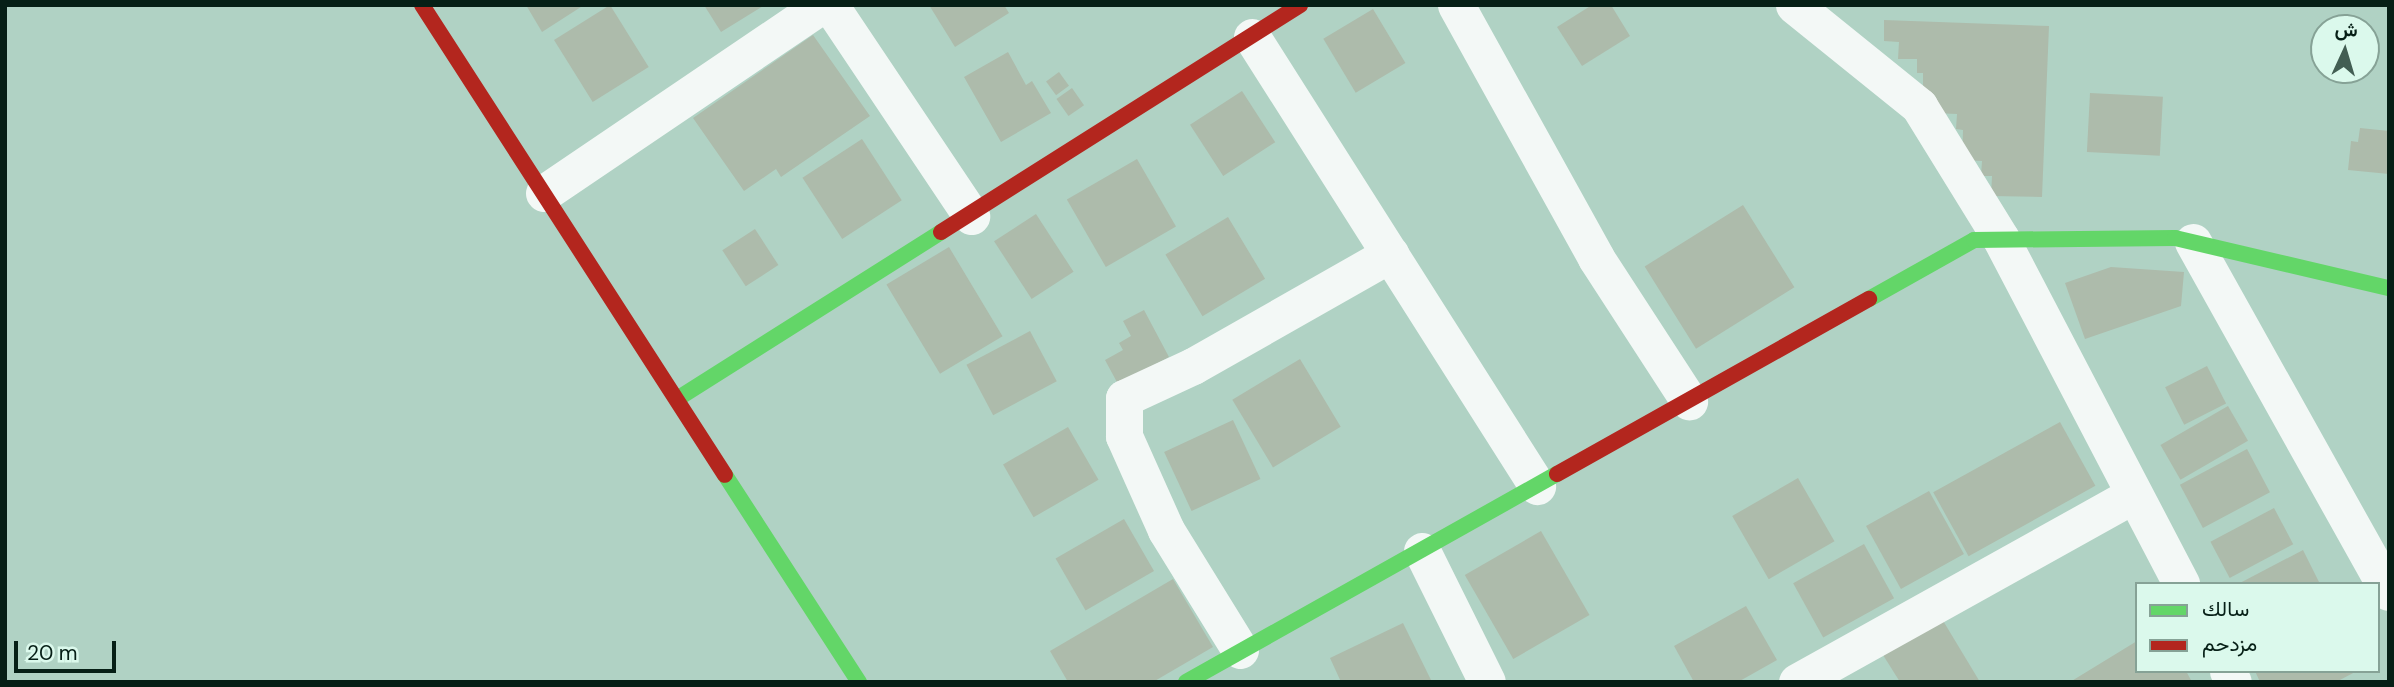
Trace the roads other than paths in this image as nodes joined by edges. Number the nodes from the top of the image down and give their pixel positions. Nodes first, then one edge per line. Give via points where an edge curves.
1 (422, 5) edge
2 (822, 5) edge
3 (830, 5) edge
4 (1300, 5) edge
5 (1455, 5) edge
6 (1794, 5) edge
7 (1252, 37) junction
8 (544, 193) junction
9 (971, 216) junction
10 (2001, 239) junction
11 (2193, 242) junction
12 (1390, 254) junction
13 (2389, 288) edge
14 (677, 399) junction
15 (1689, 401) junction
16 (1537, 486) junction
17 (2133, 495) junction
18 (1422, 551) junction
19 (2180, 582) edge
20 (2389, 592) edge
21 (1240, 650) junction
22 (859, 682) edge
23 (1186, 682) edge
24 (1487, 682) edge
25 (1797, 682) edge

1 - 8 street
2 - 8 street
3 - 9 street
4 - 7 street
5 - 15 street via 1597,258
6 - 10 street via 1919,106
7 - 9 street
7 - 12 street
8 - 14 street
9 - 14 street
10 - 11 street via 2175,238
10 - 15 street via 1973,240
10 - 17 street
11 - 13 street
11 - 20 street
12 - 16 street
12 - 21 street via 1193,366 1124,398 1124,436 1166,530
14 - 22 street
15 - 16 street
16 - 18 street
17 - 19 street
17 - 25 street
18 - 21 street
18 - 24 street
21 - 23 street

